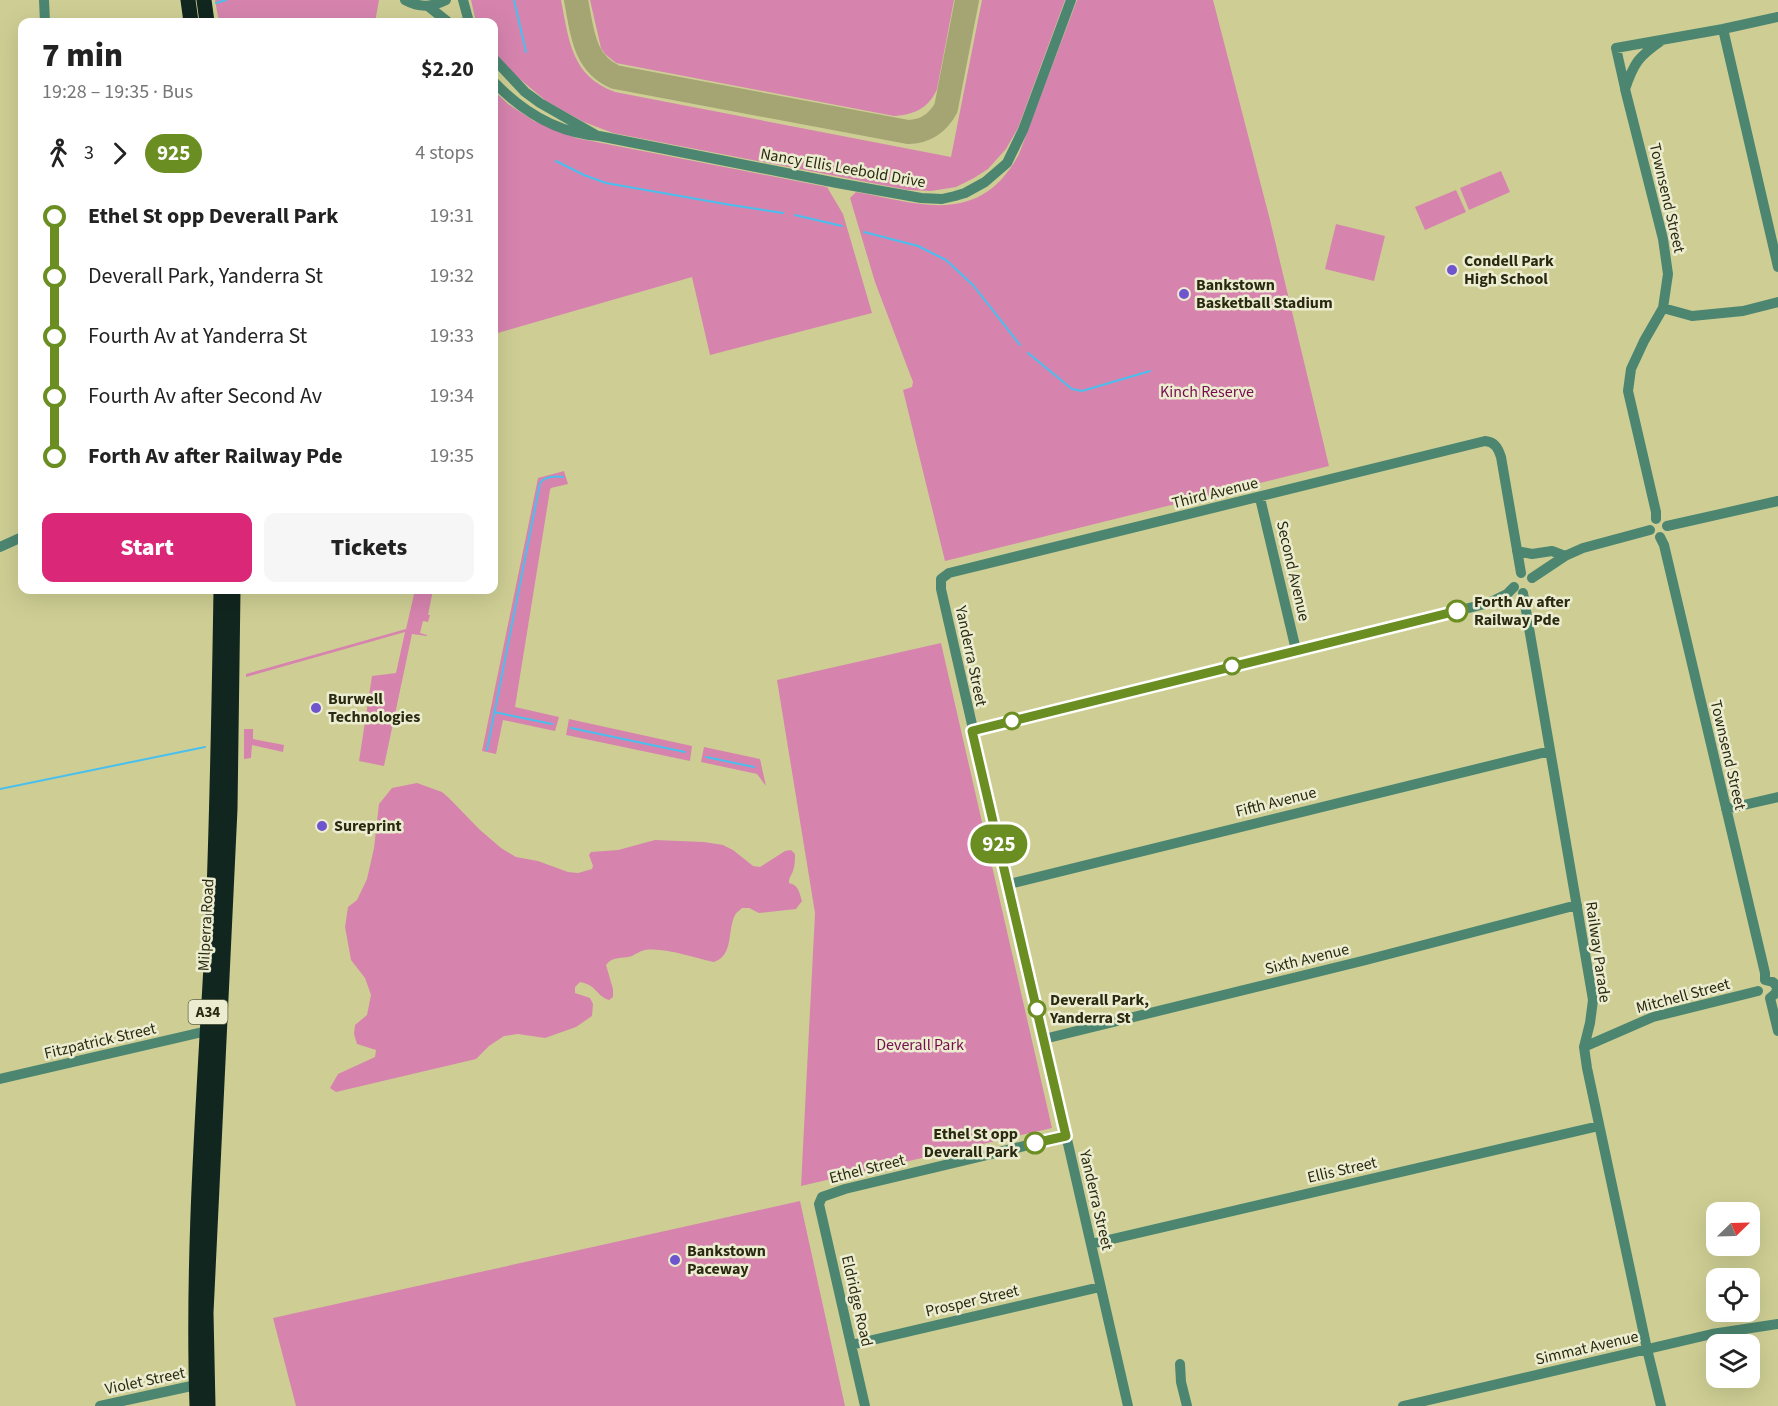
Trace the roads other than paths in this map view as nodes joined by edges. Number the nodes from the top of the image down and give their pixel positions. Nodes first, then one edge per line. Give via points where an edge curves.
1 (44, 0) edge
2 (188, 0) edge
3 (204, 0) edge
4 (405, 0) edge
5 (446, 0) edge
6 (463, 0) edge
7 (1071, 0) edge
8 (428, 6) junction
9 (1778, 17) edge
10 (45, 18) edge
11 (190, 18) edge
12 (206, 18) edge
13 (443, 18) edge
14 (468, 18) edge
15 (1723, 29) junction
16 (1661, 41) junction
17 (498, 63) edge
18 (498, 86) edge
19 (1625, 89) junction
20 (599, 136) junction
21 (1778, 267) edge
22 (1778, 302) edge
23 (1663, 308) junction
24 (1260, 498) junction
25 (1778, 501) edge
26 (1656, 519) junction
27 (1667, 526) junction
28 (1650, 530) junction
29 (1660, 537) junction
30 (18, 539) edge
31 (0, 547) edge
32 (1517, 551) junction
33 (1565, 556) junction
34 (1527, 576) junction
35 (941, 579) joint
36 (1519, 590) junction
37 (221, 594) edge
38 (233, 594) edge
39 (1296, 650) junction
40 (972, 731) junction
41 (1550, 751) junction
42 (1778, 797) edge
43 (1726, 809) junction
44 (1009, 884) junction
45 (1577, 905) junction
46 (1765, 980) junction
47 (1777, 987) edge
48 (1758, 991) junction
49 (1770, 998) junction
50 (207, 1031) junction
51 (1778, 1031) edge
52 (1044, 1040) junction
53 (1584, 1047) junction
54 (0, 1079) edge
55 (1599, 1126) junction
56 (1066, 1136) junction
57 (819, 1203) joint
58 (1091, 1244) junction
59 (1100, 1287) junction
60 (1778, 1324) edge
61 (851, 1345) junction
62 (1647, 1349) junction
63 (1180, 1364) dead end
64 (196, 1385) junction
65 (100, 1406) edge
66 (197, 1406) edge
67 (208, 1406) edge
68 (865, 1406) edge
69 (1128, 1406) edge
70 (1187, 1406) edge
71 (1403, 1406) edge
72 (1661, 1406) edge

1 - 10 street
2 - 11 highway
3 - 12 highway
4 - 8 street
5 - 8 street
6 - 14 street
7 - 20 street, Nancy Ellis Leebold Drive via 1007,163 985,182 955,196 921,198
8 - 13 street
9 - 15 street, Townsend Street
15 - 16 street, Townsend Street
15 - 21 street
16 - 19 street, Townsend Street via 1643,53
16 - 19 street, Townsend Street via 1616,48
17 - 20 street, Nancy Ellis Leebold Drive via 540,104
18 - 20 street, Nancy Ellis Leebold Drive via 551,124 581,135
19 - 23 street, Townsend Street via 1663,239 1668,274
22 - 23 street via 1743,311 1692,316
23 - 26 street, Townsend Street via 1631,369 1628,391
24 - 32 street, Third Avenue via 1488,441 1496,446 1501,457
24 - 35 street, Third Avenue via 949,573
24 - 39 street, Second Avenue
25 - 27 street
26 - 27 street via 1662,519
26 - 28 street
27 - 29 street via 1667,532
28 - 29 street
28 - 33 street
29 - 43 street, Townsend Street
30 - 31 street
32 - 33 street via 1552,551
32 - 34 street
33 - 34 street
34 - 36 street via 1514,579
34 - 36 street via 1533,587 1529,591
35 - 40 street, Yanderra Street
36 - 39 street via 1489,603
36 - 41 street, Railway Parade
37 - 50 highway, Milperra Road / A34 via 217,830
38 - 67 highway, Milperra Road / A34 via 230,804 206,1313
39 - 40 street
40 - 44 street, Yanderra Street
41 - 44 street, Fifth Avenue
41 - 45 street, Railway Parade
42 - 43 street
43 - 46 street, Townsend Street
44 - 52 street, Yanderra Street
45 - 52 street, Sixth Avenue
45 - 53 street, Railway Parade via 1593,1000
46 - 47 street
46 - 48 street
47 - 49 street
48 - 49 street
48 - 53 street, Mitchell Street via 1653,1017
49 - 51 street
50 - 54 street, Fitzpatrick Street
50 - 64 highway, Milperra Road / A34 via 196,1259
52 - 56 street, Yanderra Street
53 - 55 street, Railway Parade
55 - 58 street, Ellis Street
55 - 62 street, Railway Parade
56 - 57 street, Ethel Street via 830,1193
56 - 58 street, Yanderra Street
57 - 61 street, Eldridge Road
58 - 59 street, Yanderra Street
59 - 61 street, Prosper Street
59 - 69 street, Yanderra Street
60 - 62 street, Simmat Avenue
61 - 68 street, Eldridge Road
62 - 71 street, Simmat Avenue
62 - 72 street, Railway Parade
63 - 70 street
64 - 65 street, Violet Street
64 - 66 highway, Milperra Road / A34

